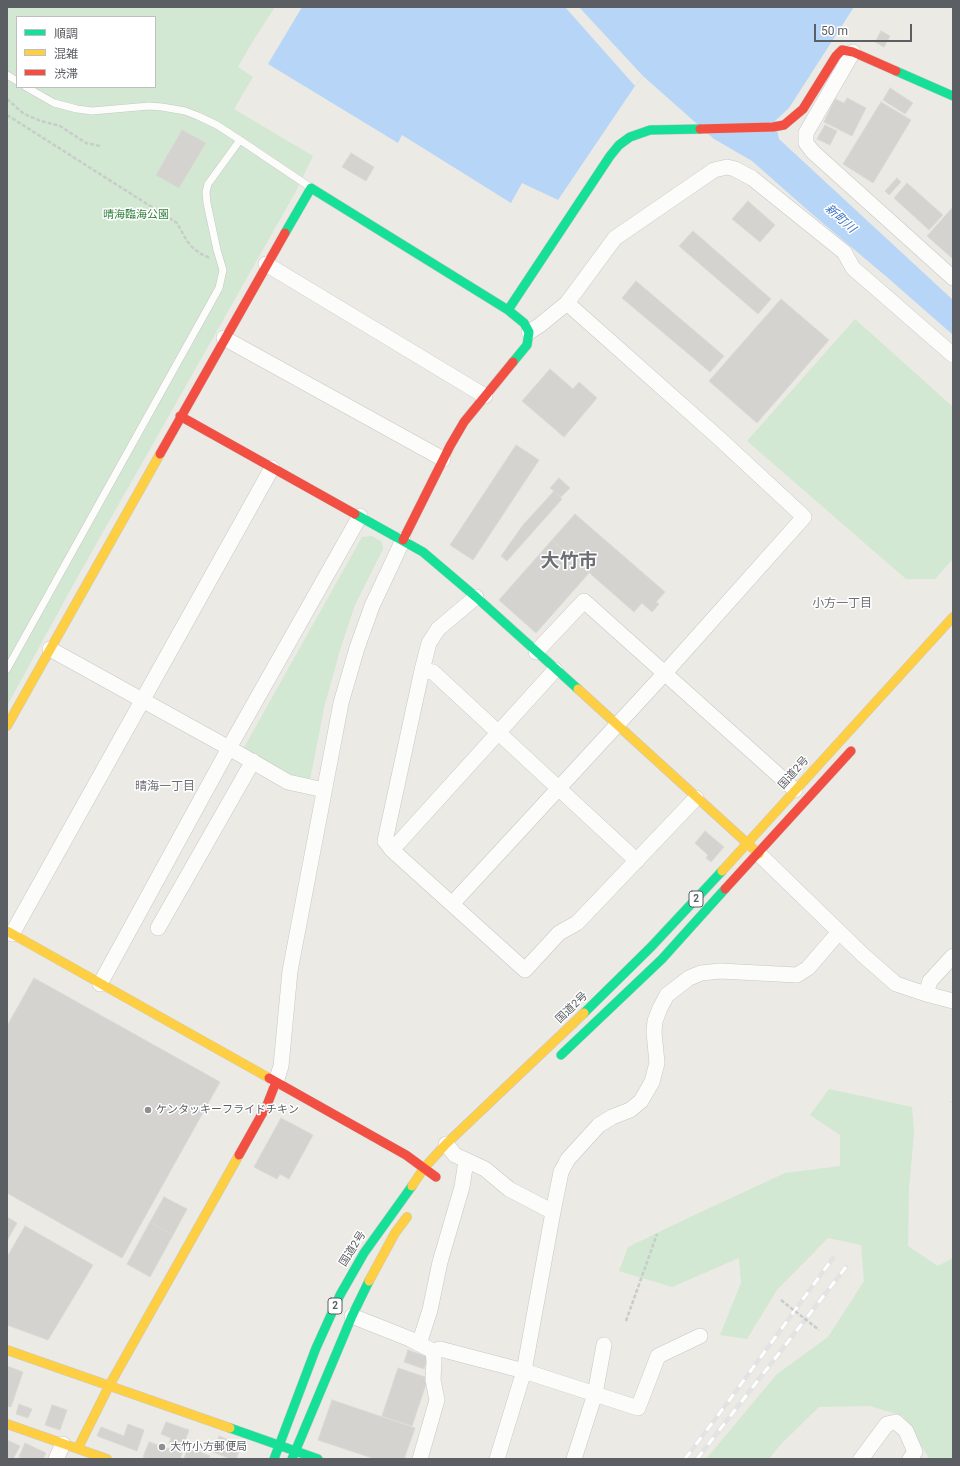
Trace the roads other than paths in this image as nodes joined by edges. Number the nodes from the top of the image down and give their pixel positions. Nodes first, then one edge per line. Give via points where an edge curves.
1 (853, 52) junction
2 (7, 74) edge
3 (16, 80) edge
4 (28, 88) edge
5 (953, 96) edge
6 (240, 140) junction
7 (311, 188) junction
8 (266, 264) junction
9 (953, 278) edge
10 (567, 302) junction
11 (508, 310) junction
12 (528, 332) junction
13 (224, 338) junction
14 (953, 355) edge
15 (485, 396) junction
16 (180, 416) junction
17 (443, 459) junction
18 (272, 468) junction
19 (360, 516) junction
20 (403, 540) junction
21 (476, 597) junction
22 (953, 617) edge
23 (50, 649) junction
24 (536, 652) junction
25 (7, 669) edge
26 (422, 670) junction
27 (555, 670) junction
28 (664, 674) junction
29 (142, 700) junction
30 (616, 725) junction
31 (7, 726) edge
32 (498, 732) junction
33 (859, 742) dead end
34 (229, 748) junction
35 (253, 761) junction
36 (558, 788) junction
37 (324, 790) junction
38 (795, 790) junction
39 (696, 798) junction
40 (747, 844) junction
41 (392, 850) junction
42 (759, 854) junction
43 (637, 861) junction
44 (452, 904) junction
45 (158, 928) dead end
46 (839, 932) junction
47 (10, 933) edge
48 (953, 956) edge
49 (100, 984) junction
50 (926, 994) junction
51 (953, 1001) edge
52 (555, 1061) dead end
53 (276, 1082) junction
54 (456, 1154) junction
55 (424, 1168) junction
56 (436, 1177) dead end
57 (414, 1208) dead end
58 (553, 1212) junction
59 (352, 1316) junction
60 (700, 1336) dead end
61 (419, 1344) junction
62 (604, 1345) dead end
63 (7, 1350) edge
64 (433, 1351) junction
65 (524, 1371) junction
66 (109, 1386) junction
67 (595, 1394) junction
68 (7, 1424) edge
69 (63, 1444) junction
70 (279, 1445) junction
71 (78, 1448) junction
72 (293, 1455) edge
73 (56, 1459) edge
74 (107, 1459) edge
75 (274, 1459) edge
76 (318, 1459) edge
77 (420, 1459) edge
78 (497, 1459) edge
79 (574, 1459) edge
80 (860, 1459) edge
81 (910, 1459) edge

1 - 5 main road
1 - 9 street via 806,133 806,143
1 - 11 main road via 842,50 836,56 803,110 784,125 650,130 630,137 619,145
2 - 3 lane
4 - 6 lane via 54,103 77,109 92,111 149,106 175,108 206,119
6 - 7 lane
6 - 25 lane via 208,184 206,192 223,270 219,288
7 - 8 main road
7 - 11 main road
8 - 13 main road
8 - 15 street
10 - 12 street
10 - 14 street via 615,238 714,170 727,167 752,178 844,252 853,268
10 - 28 street via 804,517
11 - 12 main road via 524,323
12 - 15 main road via 527,345
13 - 16 main road
13 - 17 street
15 - 17 main road via 464,422
16 - 18 main road
16 - 23 main road
17 - 20 main road
18 - 19 main road
18 - 29 street
19 - 20 main road
19 - 34 street
20 - 21 main road via 423,552
20 - 37 street via 372,606 356,648 341,704
21 - 24 main road
21 - 26 street via 438,629 429,644
22 - 38 main road, 国道2号 / 2
23 - 29 street
23 - 31 main road
24 - 27 main road
24 - 28 street via 584,601
26 - 32 street via 433,672
26 - 41 street via 384,841
27 - 30 main road
27 - 32 street
28 - 30 street
28 - 38 street
29 - 34 street
29 - 47 street
30 - 36 street
30 - 39 main road
32 - 36 street
32 - 41 street
33 - 42 main road, 2
34 - 35 street
34 - 49 street
35 - 37 street via 288,782
35 - 45 street
36 - 43 street
36 - 44 street
37 - 53 street via 290,971 281,1066
38 - 40 main road, 国道2号 / 2
39 - 40 main road
39 - 43 street
40 - 42 main road
40 - 54 main road, 国道2号 / 2 via 651,947 547,1049
41 - 44 street
42 - 46 street
42 - 52 main road, 2 via 662,959
43 - 44 street via 577,923 559,932 525,970
46 - 50 street via 896,984
46 - 58 street via 808,968 797,975 720,971 701,973 667,995 655,1021 656,1063 652,1082 640,1101 630,1110 599,1125 568,1159 561,1172
47 - 49 main road
48 - 50 street via 930,981
49 - 53 main road
50 - 51 street
53 - 55 main road via 406,1155
53 - 66 main road via 267,1105
54 - 55 main road, 国道2号 / 2
54 - 58 street via 485,1169 509,1189
54 - 61 street via 462,1187
55 - 56 main road
55 - 70 main road, 国道2号 / 2 via 364,1253 340,1295 316,1348
57 - 59 main road, 2 via 395,1233 374,1269
58 - 65 street
59 - 61 street
59 - 72 main road, 2
60 - 67 street via 658,1356 638,1408
61 - 64 street
62 - 67 street
63 - 66 main road
64 - 65 street via 440,1349
64 - 77 street via 432,1380 437,1400
65 - 67 street
65 - 78 street
66 - 70 main road
66 - 71 main road
67 - 79 street
68 - 69 main road
69 - 71 main road
69 - 73 street
70 - 72 main road
70 - 75 main road, 国道2号 / 2
71 - 74 main road
72 - 76 main road
80 - 81 street via 887,1424 896,1422 906,1431 915,1452

